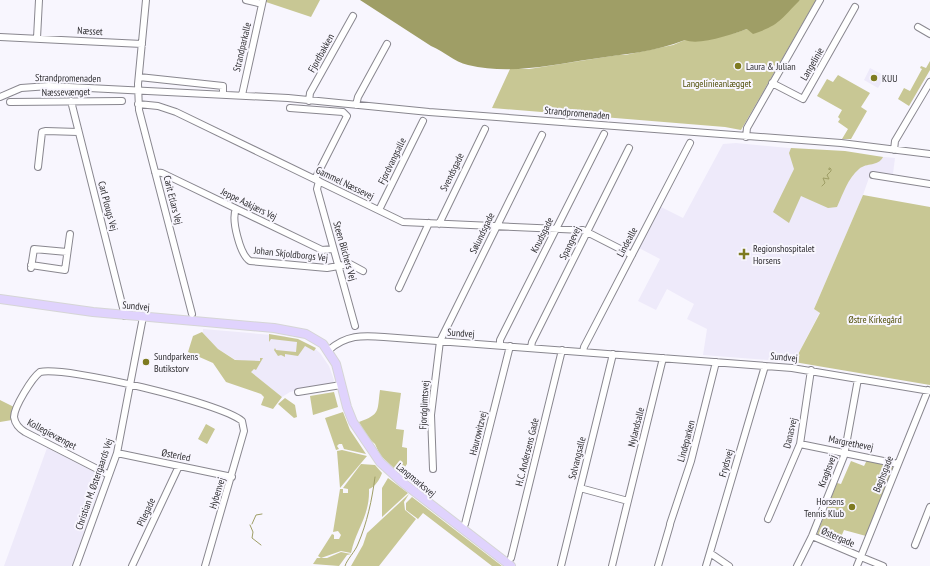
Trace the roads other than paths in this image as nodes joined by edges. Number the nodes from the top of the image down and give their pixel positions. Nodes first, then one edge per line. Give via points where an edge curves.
1 (39, 0) edge
2 (146, 0) edge
3 (246, 0) edge
4 (820, 0) edge
5 (263, 2) edge
6 (855, 8) dead end
7 (353, 16) dead end
8 (918, 27) dead end
9 (930, 34) edge
10 (0, 37) edge
11 (37, 38) junction
12 (142, 44) junction
13 (387, 44) dead end
14 (139, 78) junction
15 (930, 82) edge
16 (772, 83) junction
17 (138, 90) junction
18 (223, 94) junction
19 (242, 95) junction
20 (0, 97) edge
21 (309, 101) junction
22 (10, 102) dead end
23 (72, 102) junction
24 (122, 102) dead end
25 (138, 104) junction
26 (356, 106) junction
27 (290, 108) dead end
28 (423, 121) dead end
29 (485, 129) dead end
30 (78, 132) junction
31 (604, 134) dead end
32 (542, 135) dead end
33 (746, 137) junction
34 (690, 143) dead end
35 (628, 148) dead end
36 (894, 150) junction
37 (930, 154) edge
38 (38, 167) dead end
39 (155, 172) junction
40 (873, 175) dead end
41 (317, 180) junction
42 (930, 184) edge
43 (236, 208) junction
44 (379, 210) junction
45 (429, 223) junction
46 (439, 224) junction
47 (497, 226) junction
48 (556, 229) junction
49 (587, 231) junction
50 (70, 234) dead end
51 (333, 249) junction
52 (67, 252) junction
53 (632, 255) junction
54 (339, 266) junction
55 (363, 271) dead end
56 (400, 288) dead end
57 (0, 299) edge
58 (192, 314) dead end
59 (125, 316) junction
60 (143, 317) junction
61 (355, 326) dead end
62 (440, 341) junction
63 (500, 345) junction
64 (510, 346) junction
65 (531, 347) junction
66 (328, 350) junction
67 (562, 350) junction
68 (583, 352) junction
69 (613, 354) junction
70 (663, 358) junction
71 (716, 362) junction
72 (765, 366) junction
73 (811, 370) junction
74 (858, 379) junction
75 (131, 384) junction
76 (341, 385) junction
77 (929, 390) edge
78 (298, 392) dead end
79 (800, 444) junction
80 (845, 452) junction
81 (117, 453) junction
82 (898, 464) junction
83 (179, 466) junction
84 (434, 470) dead end
85 (109, 475) junction
86 (232, 477) junction
87 (580, 488) junction
88 (628, 501) junction
89 (930, 507) edge
90 (768, 519) dead end
91 (465, 524) dead end
92 (812, 536) junction
93 (914, 545) dead end
94 (710, 553) junction
95 (859, 556) junction
96 (511, 562) edge
97 (76, 566) edge
98 (132, 566) edge
99 (205, 566) edge
100 (561, 566) edge
101 (612, 566) edge
102 (658, 566) edge
103 (706, 566) edge
104 (729, 566) edge
105 (797, 566) edge
106 (857, 566) edge
107 (883, 566) edge

1 - 11 street
2 - 12 street
3 - 5 street, Strandparkalle
4 - 16 street
5 - 19 street, Strandparkalle
6 - 16 street, Langelinie via 803,99
7 - 21 street, Fjordbakken via 310,93
8 - 9 street
10 - 11 street, Næsset
11 - 12 street, Næsset
12 - 14 street
13 - 26 street via 358,97
14 - 17 street
14 - 18 street via 223,86
15 - 36 street via 895,141
16 - 33 street via 747,128
17 - 18 street, Strandpromenaden
17 - 20 street, Strandpromenaden via 36,86 21,88
17 - 25 street, Carit Etlars Vej
18 - 19 street, Strandpromenaden
19 - 21 street, Strandpromenaden
21 - 26 street, Strandpromenaden
22 - 23 street, Næssevænget
23 - 24 street, Næssevænget
23 - 30 street, Carl Plougs Vej
25 - 39 street, Carit Etlars Vej
25 - 41 street, Gammel Næssevej via 170,109
26 - 33 street, Strandpromenaden
27 - 41 street via 343,112 347,116
28 - 44 street, Fjordvangsalle
29 - 46 street, Svendsgade
30 - 38 street via 42,132
30 - 59 street, Carl Plougs Vej
31 - 48 street, Knudsgade
32 - 47 street, Sølundsgade
33 - 36 street, Strandpromenaden
34 - 53 street, Lindealle
35 - 49 street, Spangevej
36 - 37 street, Strandpromenaden
39 - 43 street, Jeppe Aakjærs Vej
39 - 58 street, Carit Etlars Vej
40 - 42 street
41 - 44 street, Gammel Næssevej
41 - 51 street, Steen Blichers Vej via 317,189
43 - 51 street, Jeppe Aakjærs Vej via 322,250
43 - 54 street, Johan Skjoldborgs Vej via 233,218 242,253 247,259 253,262 325,268
44 - 45 street, Gammel Næssevej via 406,223
45 - 46 street, Gammel Næssevej
45 - 56 street
46 - 47 street, Gammel Næssevej
47 - 48 street, Gammel Næssevej
47 - 62 street, Sølundsgade
48 - 49 street, Gammel Næssevej
48 - 63 street, Knudsgade via 500,340
49 - 53 street
49 - 65 street, Spangevej
50 - 52 street
51 - 54 street, Steen Blichers Vej
52 - 52 street via 34,249 31,267 65,270
53 - 68 street, Lindealle
54 - 55 street via 350,264
54 - 61 street, Steen Blichers Vej
57 - 59 main road, Sundvej
59 - 60 main road, Sundvej
60 - 66 main road, Sundvej via 301,332 318,340
60 - 75 street, Christian M. Østergaards Vej
62 - 63 street, Sundvej
62 - 66 street, Sundvej via 360,335 345,339
62 - 84 street, Fjordglimtsvej via 431,416
63 - 64 street, Sundvej
64 - 65 street, Sundvej
64 - 91 street, Haurowitzvej
65 - 67 street, Sundvej
66 - 76 main road, Langmarksvej via 336,364
67 - 68 street, Sundvej
67 - 96 street, H.C. Andersens Gade
68 - 69 street, Sundvej
69 - 70 street, Sundvej
69 - 87 street, Solvangsalle
70 - 71 street, Sundvej
70 - 88 street, Nylandsalle
71 - 72 street, Sundvej
71 - 102 street, Lindeparken via 691,461
72 - 73 street, Sundvej
72 - 94 street, Frydsvej
73 - 74 street, Sundvej
73 - 79 street, Danasvej
74 - 77 street, Sundvej
74 - 80 street, Kraghsvej
75 - 81 street, Christian M. Østergaards Vej
75 - 85 street, Kollegievænget via 57,372 40,372 33,378 15,414 14,419 20,429
75 - 86 street, Hybenvej via 202,404 239,419 244,432
76 - 78 street
76 - 96 main road, Langmarksvej via 353,422 380,462 402,482
77 - 82 street, Bøghsgade
79 - 80 street, Margrethevej
79 - 90 street, Danasvej
80 - 82 street, Margrethevej
80 - 92 street, Kraghsvej
81 - 83 street, Østerled
81 - 85 street, Christian M. Østergaards Vej
82 - 95 street, Bøghsgade
83 - 86 street, Østerled
83 - 98 street, Pilegade
85 - 97 street, Christian M. Østergaards Vej
86 - 99 street, Hybenvej
87 - 88 street
87 - 100 street, Solvangsalle
88 - 101 street, Nylandsalle
89 - 93 street
92 - 95 street, Østergade
92 - 105 street, Kraghsvej
94 - 103 street, Frydsvej
94 - 104 street
95 - 106 street, Bøghsgade
95 - 107 street, Østergade

